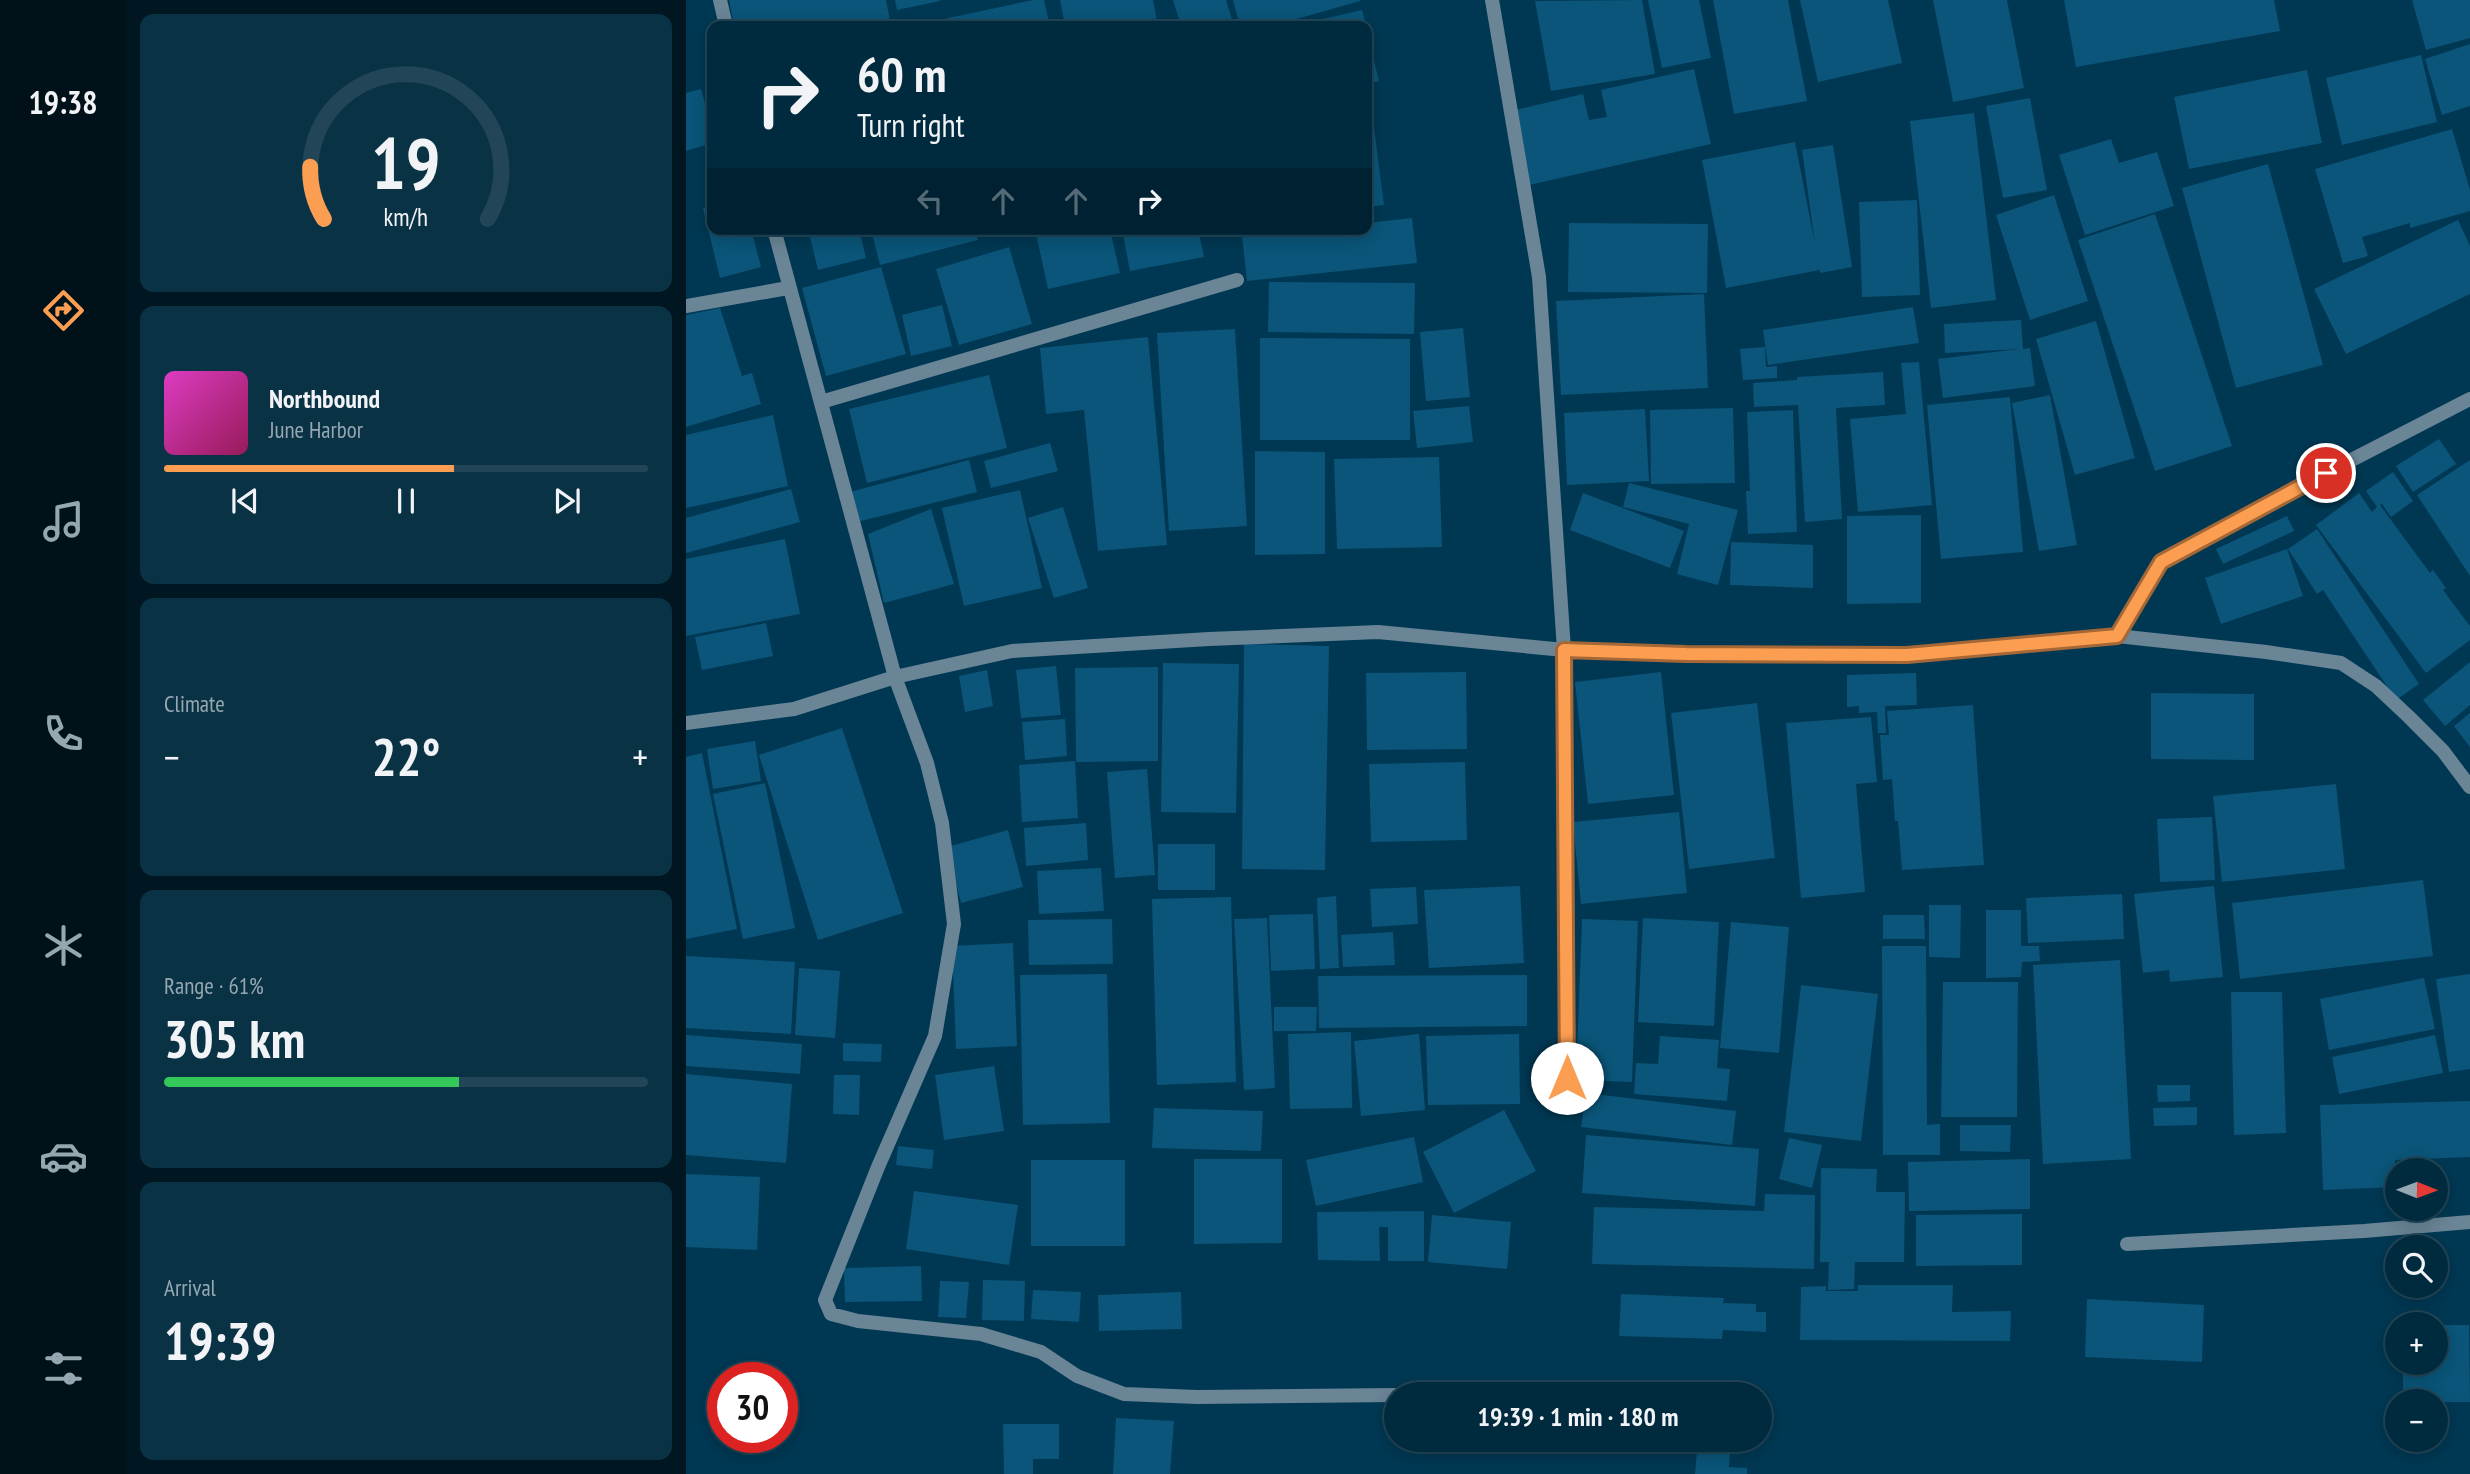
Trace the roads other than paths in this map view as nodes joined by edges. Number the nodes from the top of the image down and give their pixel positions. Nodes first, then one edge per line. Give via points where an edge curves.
1 (720, 0) edge
2 (1492, 0) edge
3 (725, 21) edge
4 (775, 235) edge
5 (1237, 280) dead end
6 (788, 288) junction
7 (686, 306) edge
8 (2470, 399) edge
9 (821, 402) junction
10 (2117, 636) junction
11 (1564, 650) junction
12 (895, 677) junction
13 (686, 723) edge
14 (2470, 787) edge
15 (1567, 1078) dead end
16 (2470, 1222) edge
17 (2127, 1244) dead end
18 (1384, 1395) edge

1 - 3 street
2 - 11 street via 1539,277
4 - 6 street
5 - 9 street
6 - 7 street
6 - 9 street
8 - 10 street via 2161,562
9 - 12 street
10 - 11 street via 1907,655
10 - 14 street via 2341,663 2409,717
11 - 12 street via 1378,632 1012,651
11 - 15 street
12 - 13 street via 794,709
12 - 18 street via 942,823 954,924 934,1037 825,1300 831,1314 981,1334 1041,1352 1077,1376 1124,1394
16 - 17 street

